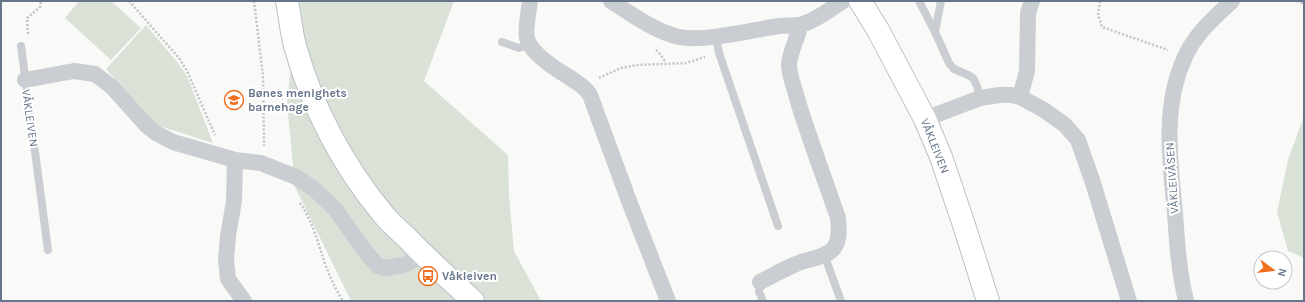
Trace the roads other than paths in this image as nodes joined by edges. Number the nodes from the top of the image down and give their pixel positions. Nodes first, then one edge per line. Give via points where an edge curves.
1 (287, 1) edge
2 (530, 1) edge
3 (611, 1) edge
4 (843, 1) edge
5 (860, 1) edge
6 (919, 1) edge
7 (941, 1) edge
8 (1032, 1) edge
9 (1232, 1) edge
10 (800, 25) junction
11 (935, 32) junction
12 (716, 36) junction
13 (502, 42) dead end
14 (530, 45) junction
15 (21, 46) road end
16 (25, 80) junction
17 (1020, 97) junction
18 (980, 98) junction
19 (924, 119) junction
20 (235, 160) junction
21 (778, 226) dead end
22 (48, 250) dead end
23 (824, 254) junction
24 (423, 255) junction
25 (760, 282) joint
26 (244, 301) edge
27 (473, 301) edge
28 (668, 301) edge
29 (763, 301) edge
30 (841, 301) edge
31 (988, 301) edge
32 (1129, 301) edge
33 (1186, 301) edge

1 - 24 street via 295,45 306,81 322,119 343,157 384,216
2 - 14 street via 527,38
3 - 12 street via 657,29 679,37
4 - 10 street
5 - 19 street, VÅKLEIVEN
6 - 11 lane
7 - 11 lane
8 - 17 street via 1028,12 1027,70
9 - 33 street, VÅKLEIVÅSEN via 1196,39 1178,73 1173,94 1169,130 1170,152 1179,259
10 - 12 street via 783,25
10 - 23 street via 789,65 791,76 838,218 837,241 833,249
11 - 18 lane via 949,63 954,69 972,78
12 - 21 lane via 719,53
13 - 14 lane via 519,48
14 - 28 street via 535,52 586,88 590,95
15 - 16 lane
16 - 20 street, VÅKLEIVEN via 74,71 95,74 112,86 156,133 173,142
16 - 22 lane, VÅKLEIVEN
17 - 18 street via 999,95
17 - 32 street via 1066,125 1078,140
18 - 19 street
19 - 31 street, VÅKLEIVEN via 943,164
20 - 24 street, VÅKLEIVEN via 261,163 296,177 314,189 335,209 378,266 385,268 404,265
20 - 26 street via 234,201 226,259 228,279
23 - 25 street
23 - 30 lane
24 - 27 street
25 - 29 lane via 759,292

